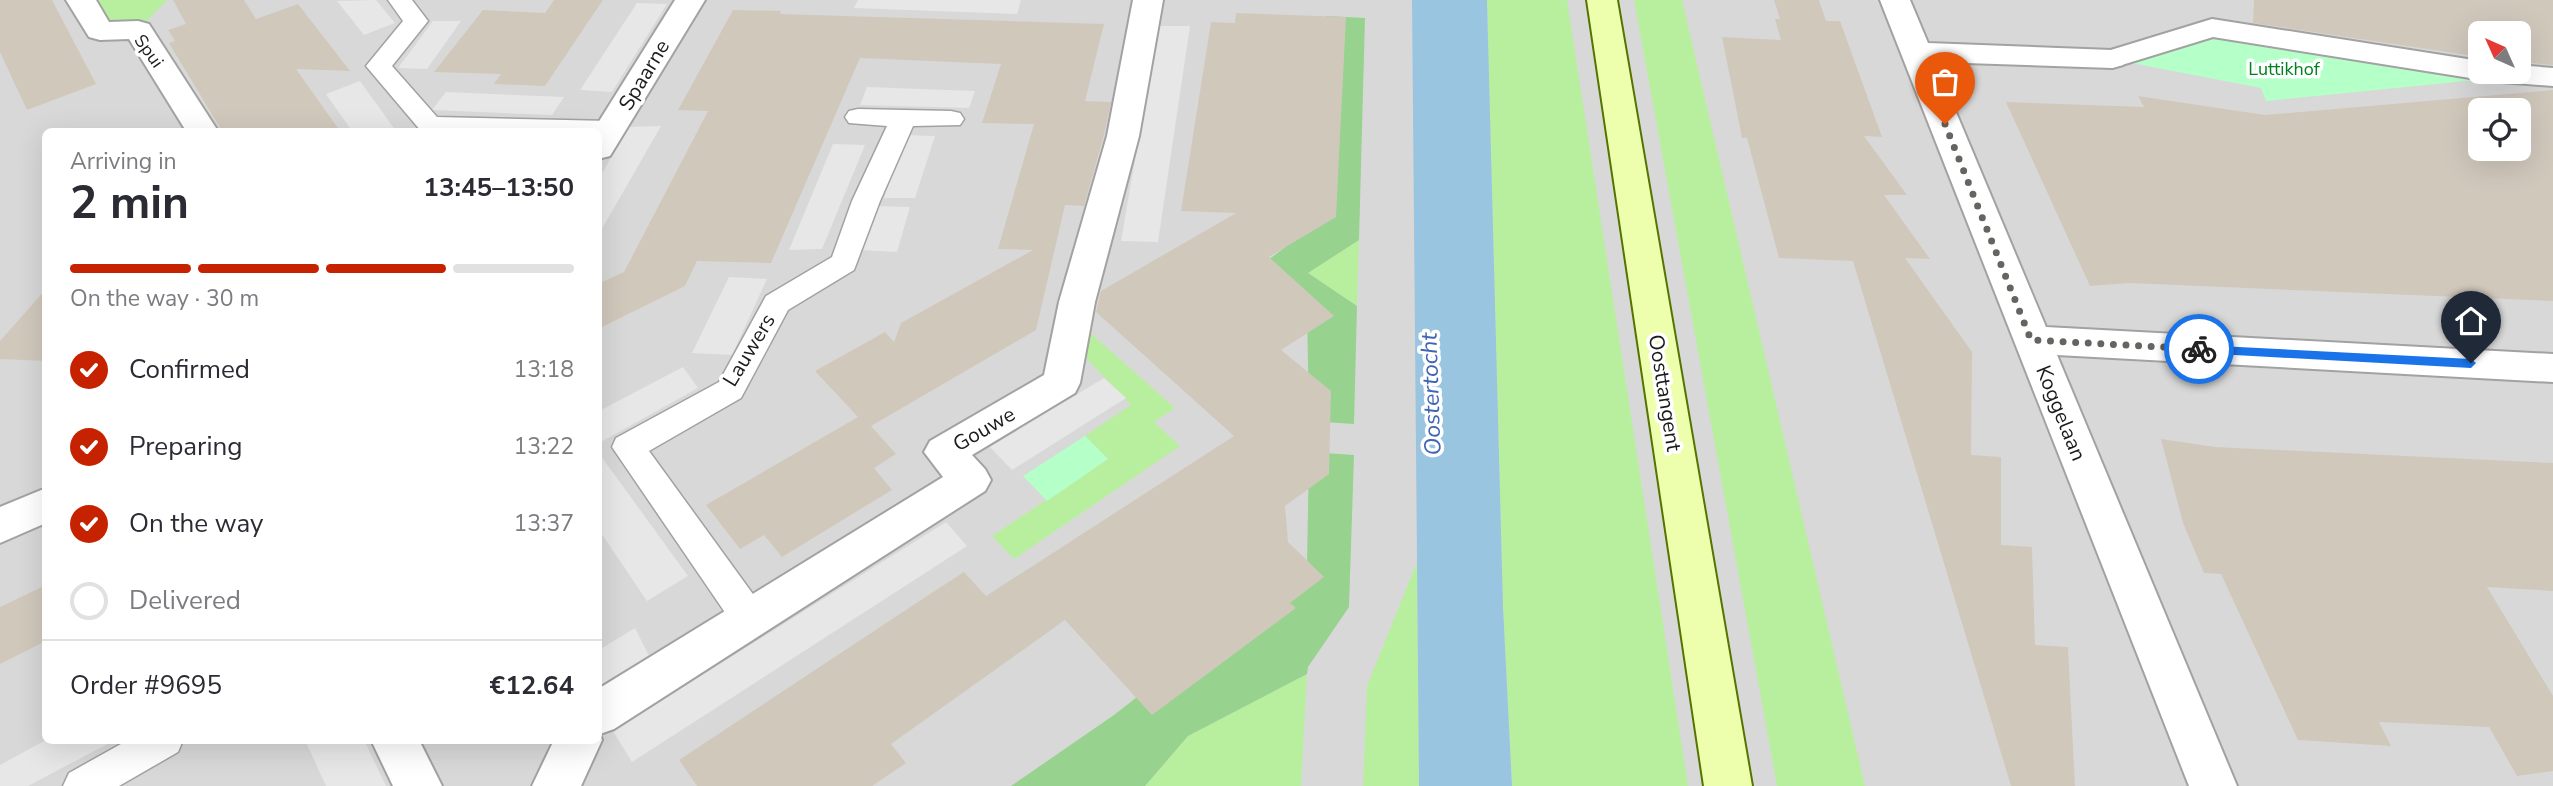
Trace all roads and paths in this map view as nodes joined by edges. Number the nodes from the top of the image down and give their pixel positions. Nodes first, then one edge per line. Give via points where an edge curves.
1 (81, 0) edge
2 (400, 0) edge
3 (690, 0) edge
4 (1148, 0) edge
5 (1602, 0) edge
6 (1895, 0) edge
7 (1916, 52) junction
8 (2468, 68) edge
9 (2531, 76) edge
10 (2553, 77) edge
11 (858, 117) dead end
12 (903, 119) junction
13 (951, 119) dead end
14 (200, 128) edge
15 (467, 128) edge
16 (605, 139) edge
17 (2031, 340) junction
18 (2553, 368) edge
19 (42, 506) edge
20 (0, 526) edge
21 (750, 619) junction
22 (602, 712) edge
23 (157, 744) edge
24 (396, 744) edge
25 (577, 744) edge
26 (83, 786) edge
27 (418, 786) edge
28 (556, 786) edge
29 (1728, 786) edge
30 (2213, 786) edge

1 - 14 street, Spui via 100,31 138,30
2 - 15 lane via 416,22 379,66 429,125
3 - 16 street, Spaarne
4 - 21 street, Gouwe via 1123,136 1077,302 1061,383 944,452 971,480
5 - 29 main road, Oosttangent
6 - 7 street, Koggelaan
7 - 8 street via 2112,59 2213,28
7 - 17 street, Koggelaan
9 - 10 street
11 - 12 lane
12 - 13 lane
12 - 21 lane, Lauwers via 844,263 777,303 730,390 628,447
17 - 18 street
17 - 30 street, Koggelaan
19 - 20 street
21 - 22 street, Gouwe
23 - 26 lane
24 - 27 street
25 - 28 street

